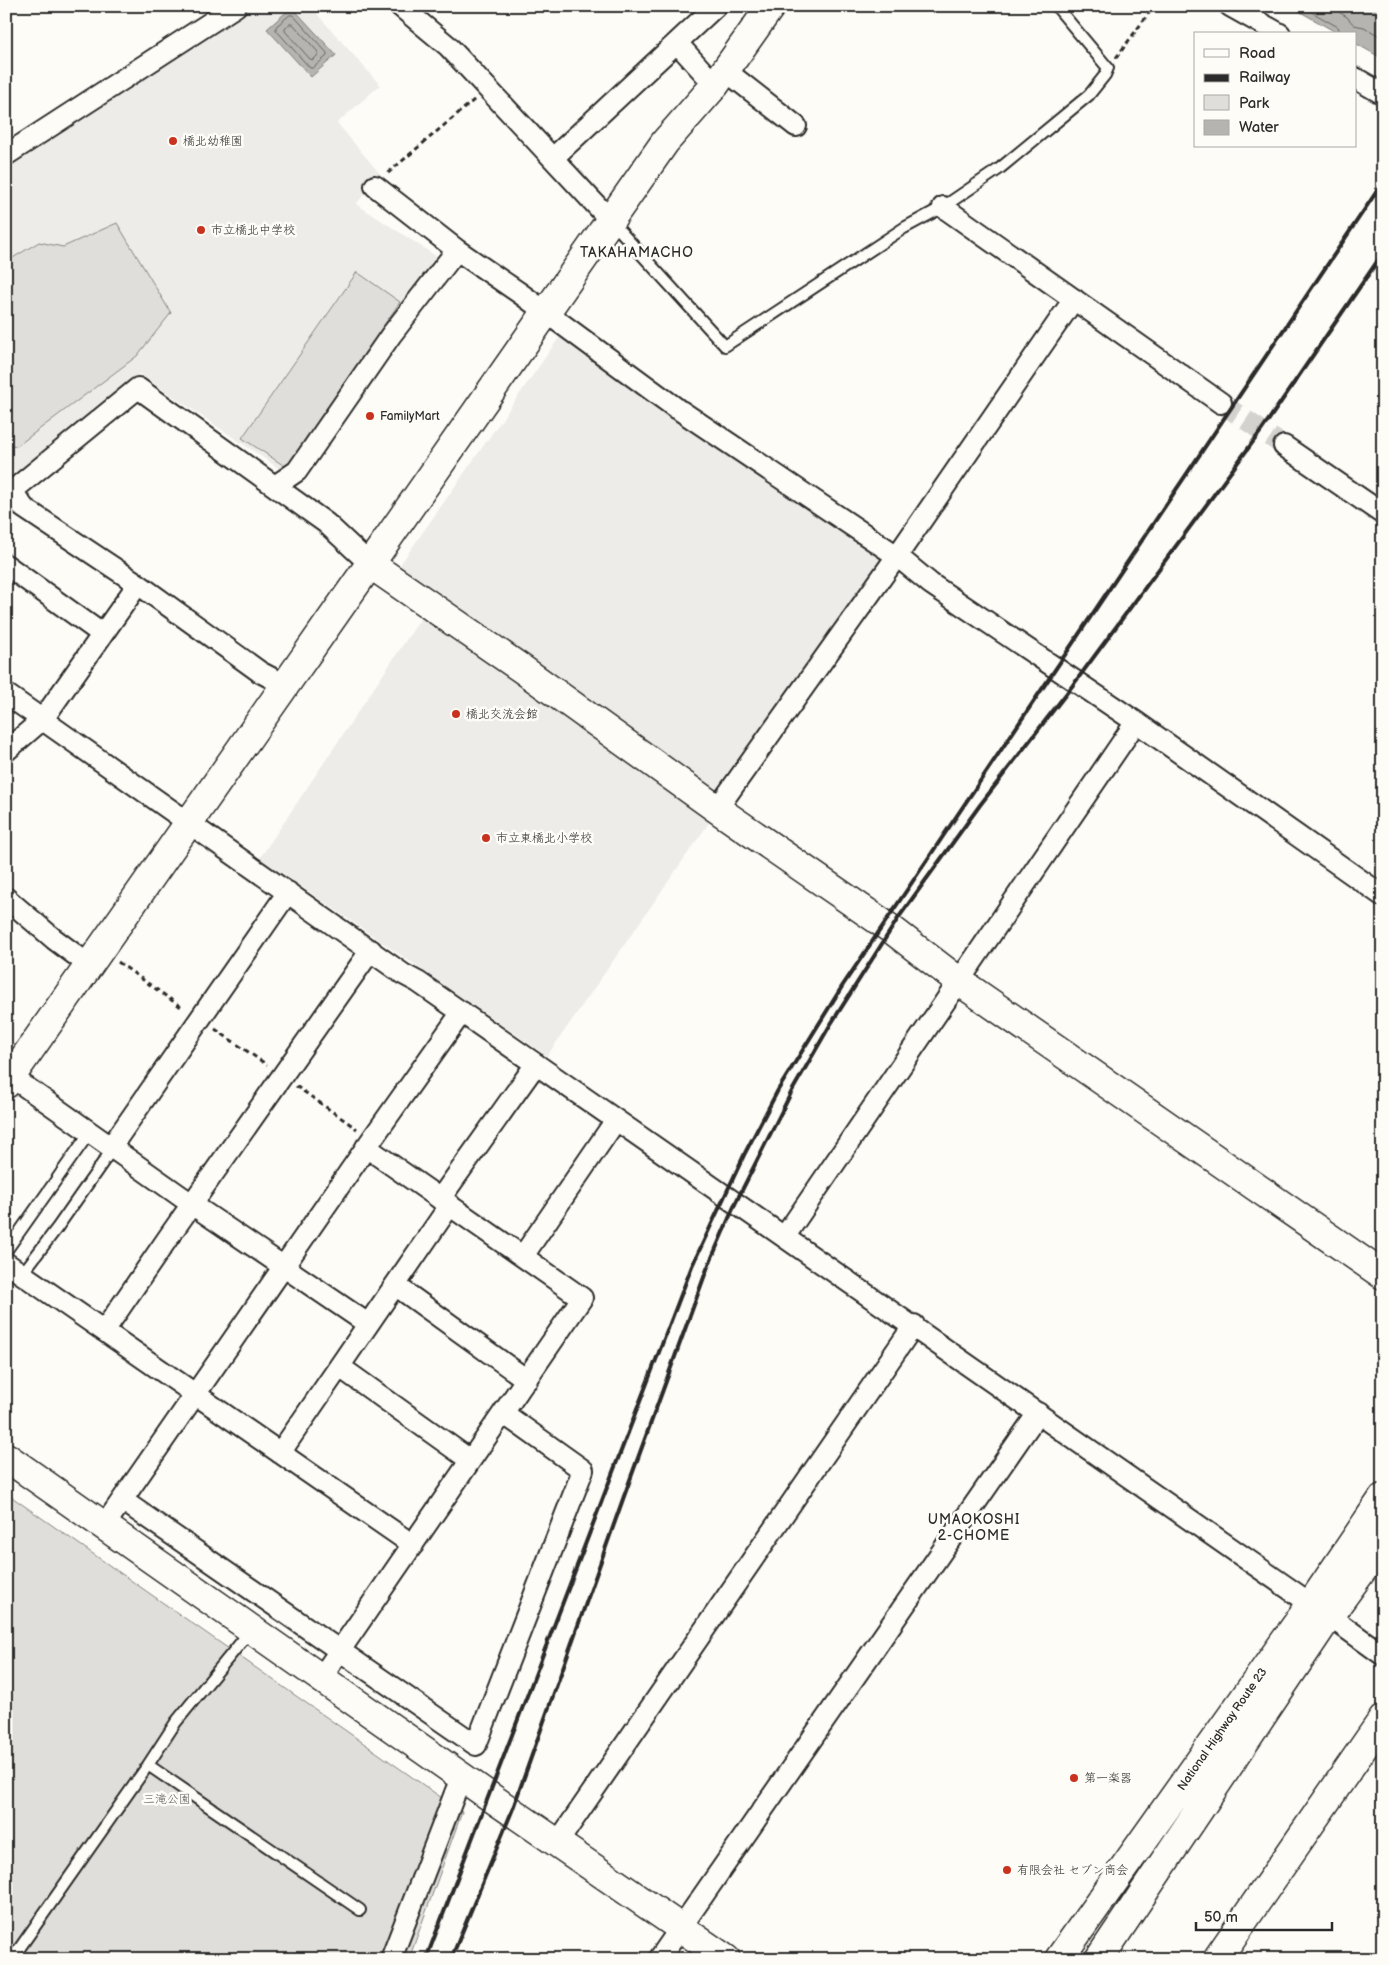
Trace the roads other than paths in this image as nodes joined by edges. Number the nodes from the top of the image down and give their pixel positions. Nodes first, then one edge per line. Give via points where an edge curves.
1 (400, 6) edge
2 (716, 6) edge
3 (1056, 6) edge
4 (1230, 6) edge
5 (766, 8) edge
6 (221, 10) edge
7 (1276, 32) edge
8 (677, 43) junction
9 (721, 78) junction
10 (1356, 79) edge
11 (1383, 94) edge
12 (796, 126) dead end
13 (6, 155) edge
14 (553, 158) junction
15 (375, 186) road end
16 (943, 208) junction
17 (612, 221) junction
18 (457, 250) junction
19 (1074, 300) junction
20 (546, 313) junction
21 (1221, 403) tunnel mouth
22 (1284, 446) tunnel mouth
23 (275, 486) junction
24 (9, 493) edge
25 (1383, 514) edge
26 (897, 556) junction
27 (370, 564) junction
28 (6, 565) edge
29 (138, 584) junction
30 (102, 634) junction
31 (285, 685) junction
32 (6, 694) edge
33 (43, 719) junction
34 (1136, 722) junction
35 (6, 751) edge
36 (717, 809) junction
37 (190, 822) junction
38 (288, 892) junction
39 (1383, 896) edge
40 (6, 898) edge
41 (371, 950) junction
42 (95, 957) junction
43 (960, 982) junction
44 (462, 1012) junction
45 (536, 1064) junction
46 (8, 1078) edge
47 (616, 1120) junction
48 (90, 1132) junction
49 (369, 1143) junction
50 (112, 1148) junction
51 (445, 1202) junction
52 (193, 1205) junction
53 (785, 1236) junction
54 (6, 1251) edge
55 (523, 1256) junction
56 (14, 1268) edge
57 (284, 1268) junction
58 (1383, 1275) edge
59 (395, 1285) junction
60 (368, 1324) junction
61 (914, 1326) junction
62 (104, 1331) junction
63 (340, 1367) junction
64 (527, 1380) junction
65 (195, 1395) junction
66 (503, 1413) junction
67 (1038, 1413) junction
68 (280, 1453) junction
69 (6, 1458) edge
70 (470, 1460) junction
71 (1383, 1498) edge
72 (122, 1500) junction
73 (104, 1526) junction
74 (1383, 1542) edge
75 (413, 1545) junction
76 (1320, 1610) junction
77 (252, 1629) junction
78 (340, 1651) junction
79 (1383, 1655) edge
80 (321, 1678) junction
81 (1383, 1719) edge
82 (148, 1765) junction
83 (462, 1775) junction
84 (558, 1842) junction
85 (360, 1910) dead end
86 (681, 1927) junction
87 (12, 1959) edge
88 (391, 1959) edge
89 (659, 1959) edge
90 (726, 1959) edge
91 (1059, 1959) edge
92 (1099, 1959) edge
93 (1217, 1959) edge

1 - 14 street via 448,46
2 - 8 street
3 - 16 lane via 1108,68 1105,75 1089,95 999,169
4 - 7 street
5 - 9 main road
6 - 13 street
8 - 9 street
8 - 14 street
9 - 12 street
9 - 17 main road via 665,142
10 - 11 street
14 - 17 street
15 - 18 street
16 - 17 lane via 904,228 724,346
16 - 19 street
17 - 20 main road
18 - 20 street
18 - 23 street via 390,335 297,472
19 - 21 street
19 - 26 street
20 - 26 street via 678,410
20 - 27 main road
22 - 25 street
23 - 24 street via 138,388
23 - 27 street via 326,523
24 - 29 street via 24,508
26 - 34 street via 931,584
26 - 36 street
27 - 31 main road
27 - 36 main road
28 - 30 street
29 - 30 street
29 - 31 street via 260,672
30 - 33 street
31 - 37 main road
32 - 33 street
33 - 35 street
33 - 37 street
34 - 39 street
34 - 43 street
36 - 43 main road via 891,929
37 - 38 street
37 - 42 main road
38 - 41 street
38 - 50 street
40 - 42 street via 54,939
41 - 44 street
41 - 52 street
42 - 46 main road
43 - 53 street
43 - 58 main road
44 - 45 street
44 - 49 street
45 - 47 street
45 - 51 street
46 - 48 street
47 - 53 street
47 - 55 street
48 - 50 street
48 - 54 lane
49 - 51 street
49 - 57 street
50 - 52 street
50 - 56 lane via 57,1228
51 - 55 street
51 - 59 street
52 - 57 street
52 - 62 street
53 - 61 street
55 - 64 street via 582,1298
56 - 62 street
57 - 60 street
57 - 65 street
59 - 60 street
59 - 64 street
60 - 63 street
61 - 67 street
61 - 84 street
62 - 65 street
63 - 68 street
63 - 70 street
64 - 66 street
65 - 68 street
65 - 72 street
66 - 70 street
66 - 78 street via 583,1470 476,1745
67 - 76 street
67 - 86 street
68 - 75 street
69 - 73 main road
70 - 75 street
71 - 76 main road, National Highway Route 23
72 - 73 street
72 - 78 street
73 - 77 main road
74 - 76 main road, National Highway Route 23
75 - 78 street
76 - 79 street
76 - 91 main road, National Highway Route 23
76 - 92 main road, National Highway Route 23
77 - 80 main road
77 - 82 lane via 176,1722
78 - 80 street
80 - 83 main road
81 - 93 main road
82 - 85 lane
82 - 87 lane
83 - 84 main road
83 - 88 street
84 - 86 main road
86 - 89 street
86 - 90 main road

